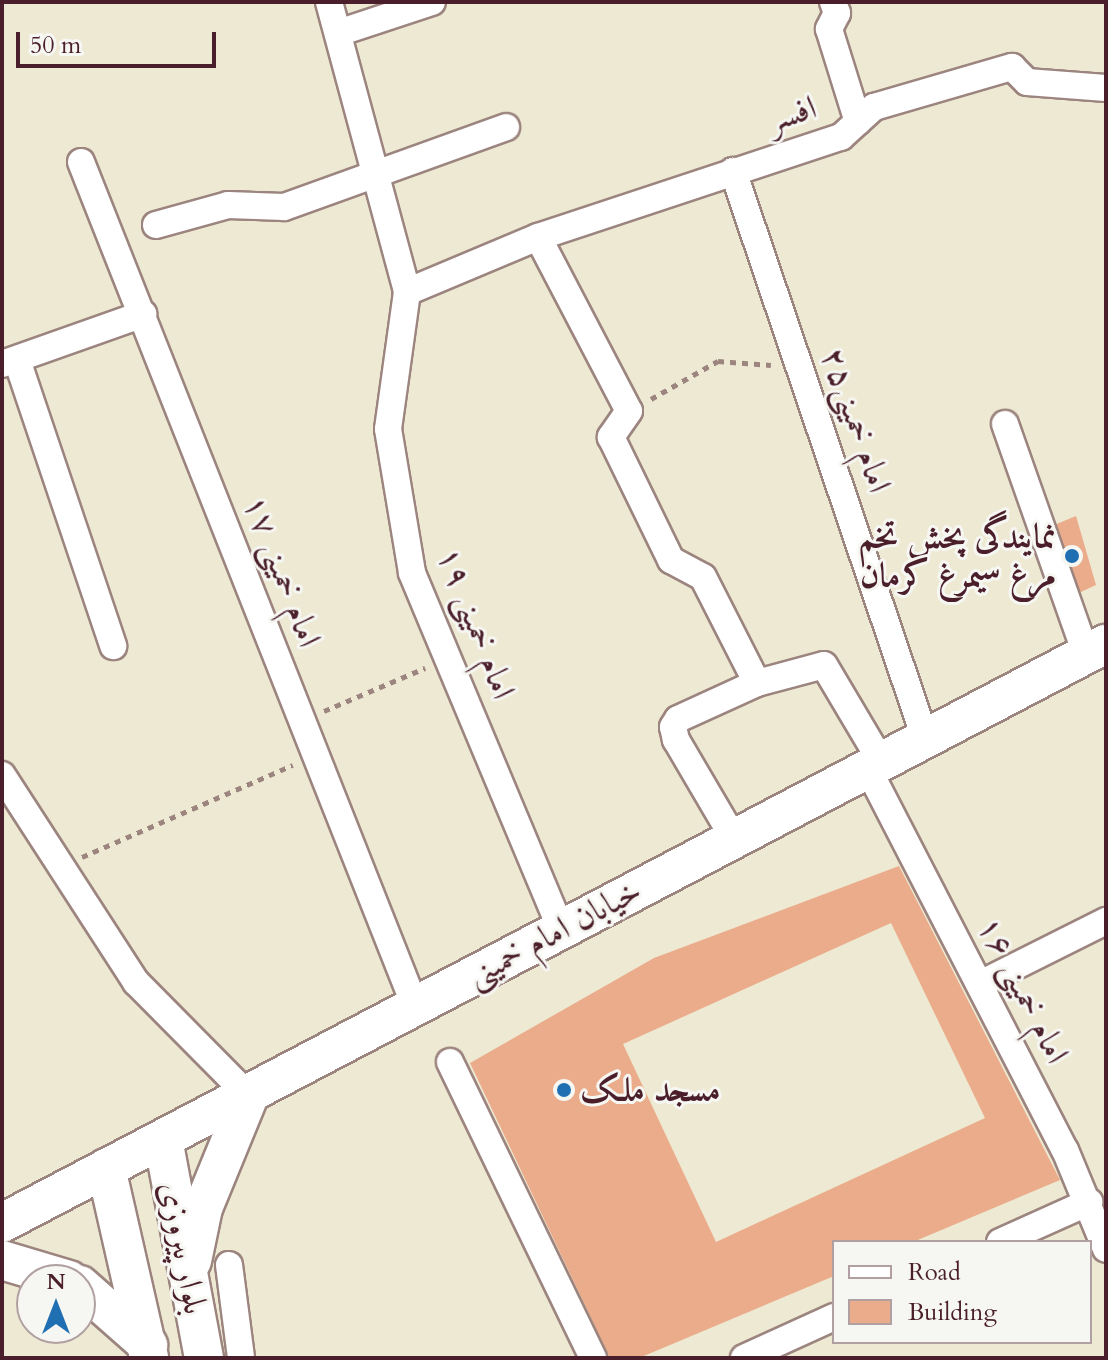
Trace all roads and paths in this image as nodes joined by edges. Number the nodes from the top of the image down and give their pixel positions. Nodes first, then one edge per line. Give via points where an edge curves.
1 (329, 2) edge
2 (432, 2) edge
3 (833, 2) edge
4 (338, 33) junction
5 (1106, 88) edge
6 (858, 122) junction
7 (506, 127) dead end
8 (81, 162) dead end
9 (733, 171) junction
10 (374, 178) junction
11 (156, 225) dead end
12 (538, 237) junction
13 (407, 292) junction
14 (143, 314) junction
15 (10, 362) edge
16 (800, 367) junction
17 (629, 411) junction
18 (1005, 424) dead end
19 (113, 646) dead end
20 (1096, 649) edge
21 (448, 658) junction
22 (757, 683) junction
23 (301, 721) junction
24 (925, 738) junction
25 (316, 755) junction
26 (875, 765) junction
27 (2, 775) edge
28 (733, 837) junction
29 (63, 866) junction
30 (1106, 921) edge
31 (561, 929) junction
32 (980, 984) junction
33 (415, 1006) junction
34 (450, 1062) dead end
35 (249, 1096) junction
36 (163, 1139) junction
37 (106, 1168) junction
38 (1089, 1202) junction
39 (2, 1223) edge
40 (1004, 1240) edge
41 (1106, 1249) edge
42 (229, 1265) dead end
43 (191, 1284) junction
44 (96, 1301) edge
45 (832, 1318) edge
46 (148, 1352) edge
47 (200, 1357) edge
48 (241, 1358) edge
49 (593, 1358) edge
50 (744, 1358) edge

1 - 4 street, امام خمینی ۱۹
2 - 4 street
3 - 6 street via 837,13 829,29
4 - 10 street, امام خمینی ۱۹
5 - 6 street, افسر via 1027,82 1012,67 874,107
6 - 9 street, افسر via 841,137
7 - 10 street
8 - 14 street, امام خمینی ۱۷
9 - 12 street, افسر
9 - 16 street, امام خمینی۲۵
10 - 11 street via 284,207 228,205
10 - 13 street, امام خمینی ۱۹
12 - 13 street, افسر
12 - 17 street
13 - 21 street, امام خمینی ۱۹ via 388,429 412,573
14 - 15 street
14 - 23 street, امام خمینی ۱۷
15 - 19 street
16 - 17 path via 718,361
16 - 24 street, امام خمینی۲۵
17 - 22 street via 611,437 671,560 703,577
18 - 20 street
20 - 24 main road, خیابان امام خمینی
21 - 23 path
21 - 31 street, امام خمینی ۱۹
22 - 26 street, امام خمینی ۱۶ via 824,665
22 - 28 street via 678,719 673,727
23 - 25 street, امام خمینی ۱۷
24 - 26 main road, خیابان امام خمینی
25 - 29 path
25 - 33 street, امام خمینی ۱۷
26 - 28 main road, خیابان امام خمینی
26 - 32 street, امام خمینی ۱۶
27 - 29 street
28 - 31 main road, خیابان امام خمینی
29 - 35 street via 136,982
30 - 32 street
31 - 33 main road, خیابان امام خمینی
32 - 38 street, امام خمینی ۱۶
33 - 35 main road, خیابان امام خمینی
34 - 49 street
35 - 36 main road, خیابان امام خمینی
35 - 43 main road via 194,1236
36 - 37 main road, خیابان امام خمینی
36 - 43 main road, بلوار پیروزی
37 - 39 main road, خیابان امام خمینی
37 - 46 main road, بلوار پیروزی
38 - 40 street
38 - 41 street, امام خمینی ۱۶
42 - 48 street
43 - 47 main road, بلوار پیروزی
44 - 46 main road
45 - 50 street

